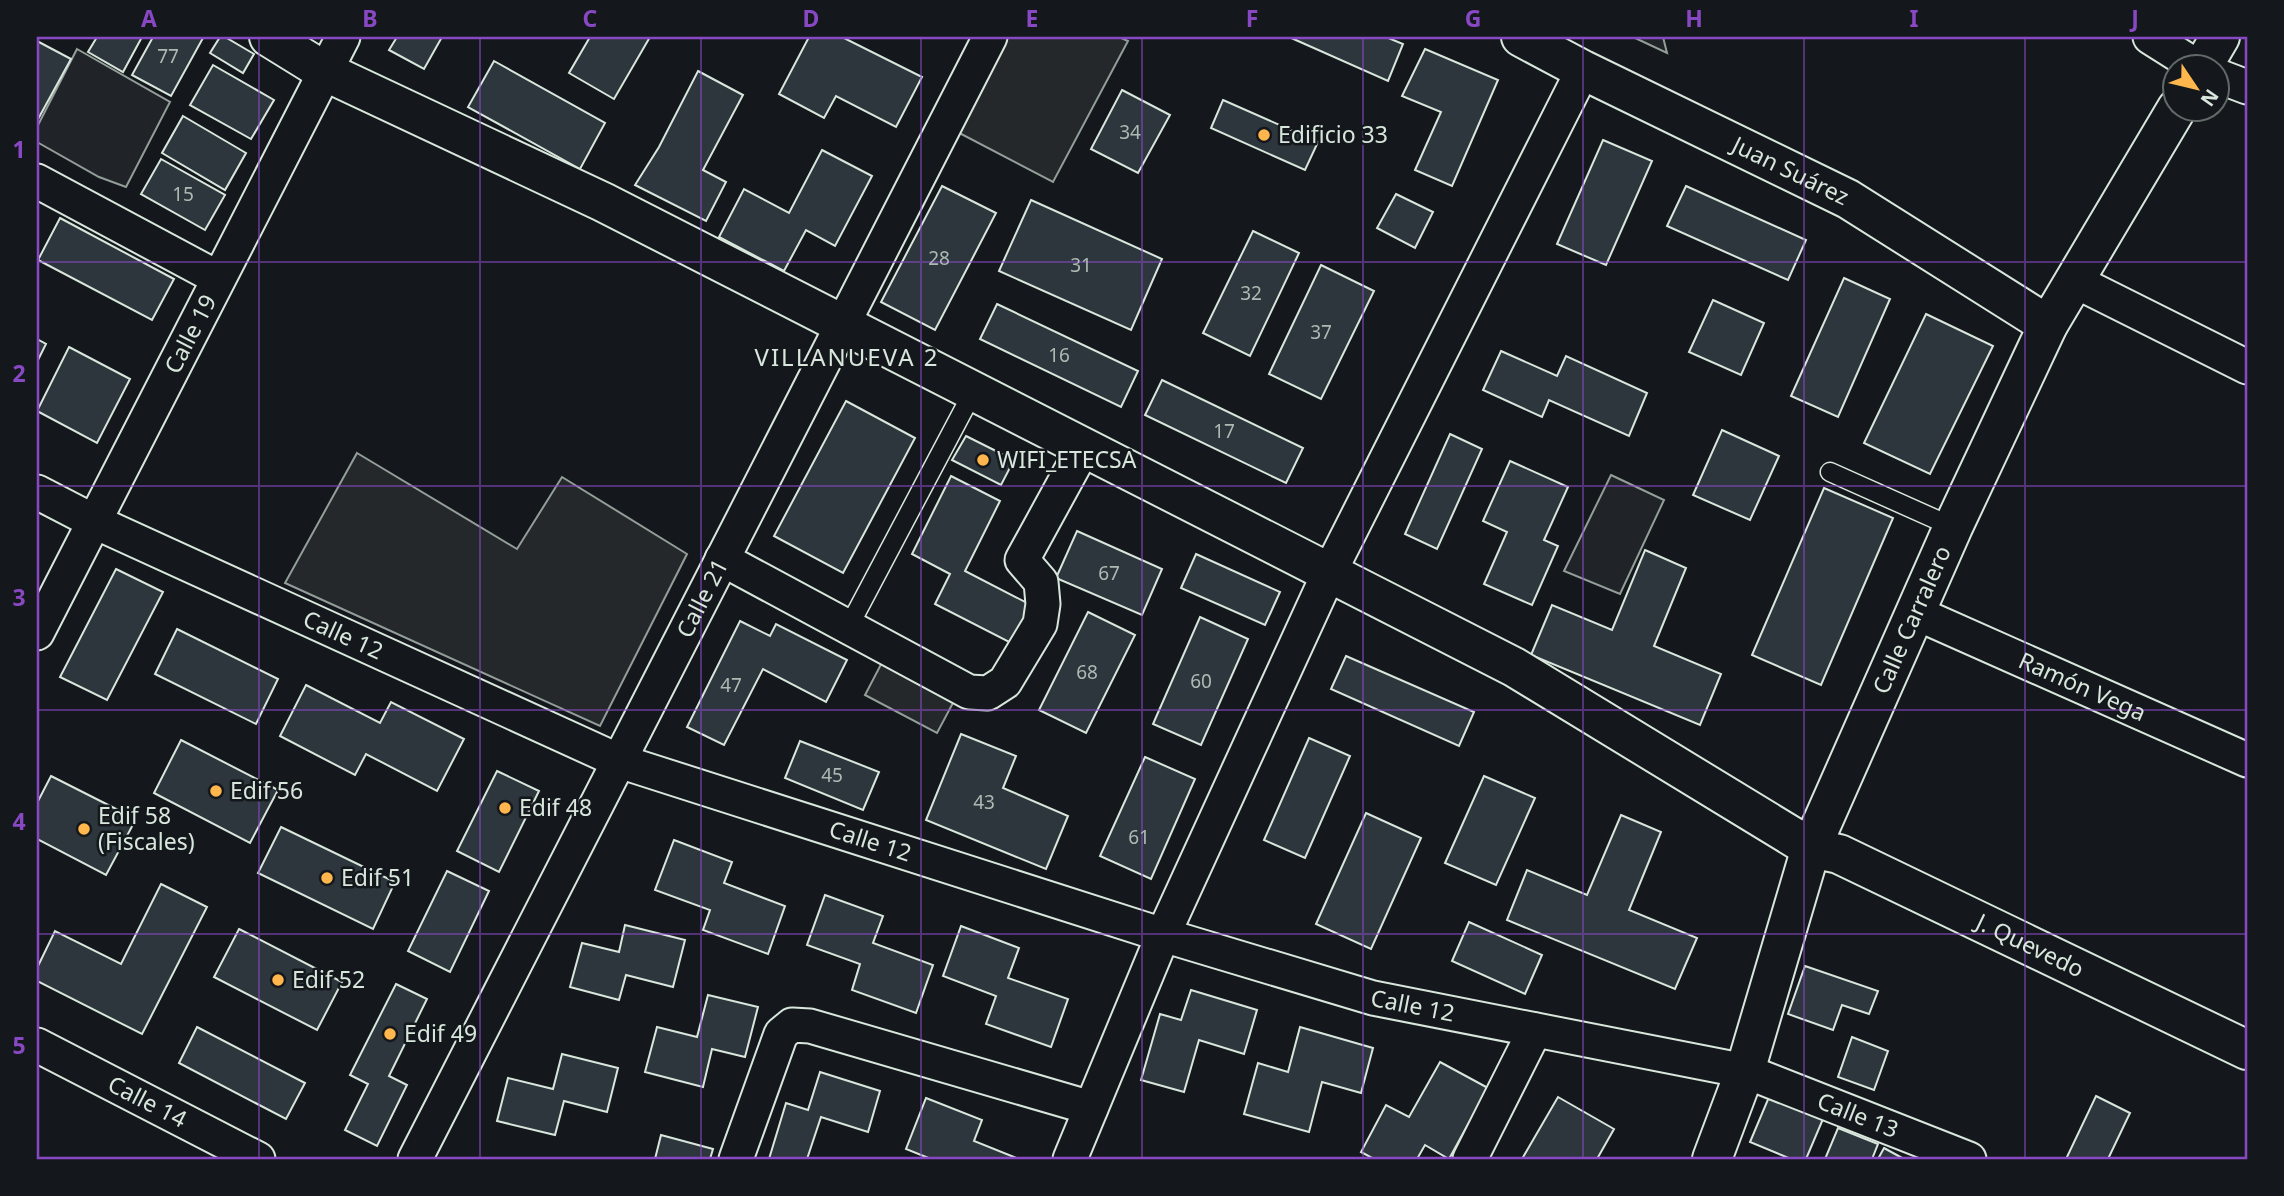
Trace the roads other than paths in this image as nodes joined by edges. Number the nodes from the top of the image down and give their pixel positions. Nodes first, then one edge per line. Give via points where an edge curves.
1 (269, 37) edge
2 (342, 37) edge
3 (990, 37) edge
4 (1521, 37) edge
5 (2150, 37) edge
6 (2174, 52) edge
7 (1583, 70) junction
8 (324, 71) junction
9 (2169, 122) edge
10 (37, 181) edge
11 (218, 278) junction
12 (2073, 280) junction
13 (843, 324) junction
14 (2048, 326) junction
15 (2247, 367) edge
16 (973, 392) junction
17 (1084, 447) junction
18 (1830, 472) dead end
19 (37, 492) edge
20 (93, 522) junction
21 (1953, 527) junction
22 (722, 559) junction
23 (1329, 573) junction
24 (1916, 613) junction
25 (848, 628) junction
26 (37, 633) edge
27 (2247, 760) edge
28 (619, 761) junction
29 (1811, 848) junction
30 (1163, 935) junction
31 (1535, 1030) junction
32 (37, 1045) edge
33 (2247, 1050) edge
34 (1745, 1071) junction
35 (1091, 1108) junction
36 (258, 1159) edge
37 (415, 1159) edge
38 (736, 1159) edge
39 (1070, 1159) edge
40 (1470, 1159) edge
41 (1712, 1159) edge
42 (1969, 1159) edge

1 - 8 street, J. Quevedo
2 - 8 street, Calle 19
3 - 13 street, Calle 21
4 - 7 street, Juan Suárez
5 - 6 street
7 - 14 street, Juan Suárez via 1848,199
7 - 23 street
8 - 11 street, Calle 19
8 - 13 street, J. Quevedo via 603,202
9 - 12 street, Calle Carralero
10 - 11 street
11 - 20 street, Calle 19
12 - 14 street, Calle Carralero
12 - 15 street
13 - 16 street, J. Quevedo
13 - 22 street, Calle 21
14 - 21 street, Calle Carralero
16 - 17 street, J. Quevedo
16 - 25 lane
17 - 23 street, J. Quevedo
17 - 25 street via 1022,560 1041,582 1043,604 1040,624 1005,682 988,693 969,692
18 - 21 lane
19 - 20 street, Calle 12
20 - 26 street, Calle 19
20 - 28 street, Calle 12
21 - 24 street, Calle Carralero
22 - 25 street
22 - 28 street, Calle 21
23 - 29 street, J. Quevedo via 1514,667
23 - 30 street
24 - 27 street, Ramón Vega
24 - 29 street, Calle Carralero
28 - 30 street, Calle 12
28 - 37 street, Calle 21
29 - 33 street, J. Quevedo via 1839,854
29 - 34 street, Calle Carralero
30 - 31 street, Calle 12 via 1373,998
30 - 35 street
31 - 34 street, Calle 12
31 - 40 street
32 - 36 street, Calle 14
34 - 41 street, Calle Carralero
34 - 42 street, Calle 13
35 - 38 street via 810,1026 792,1025 781,1034
35 - 39 street

